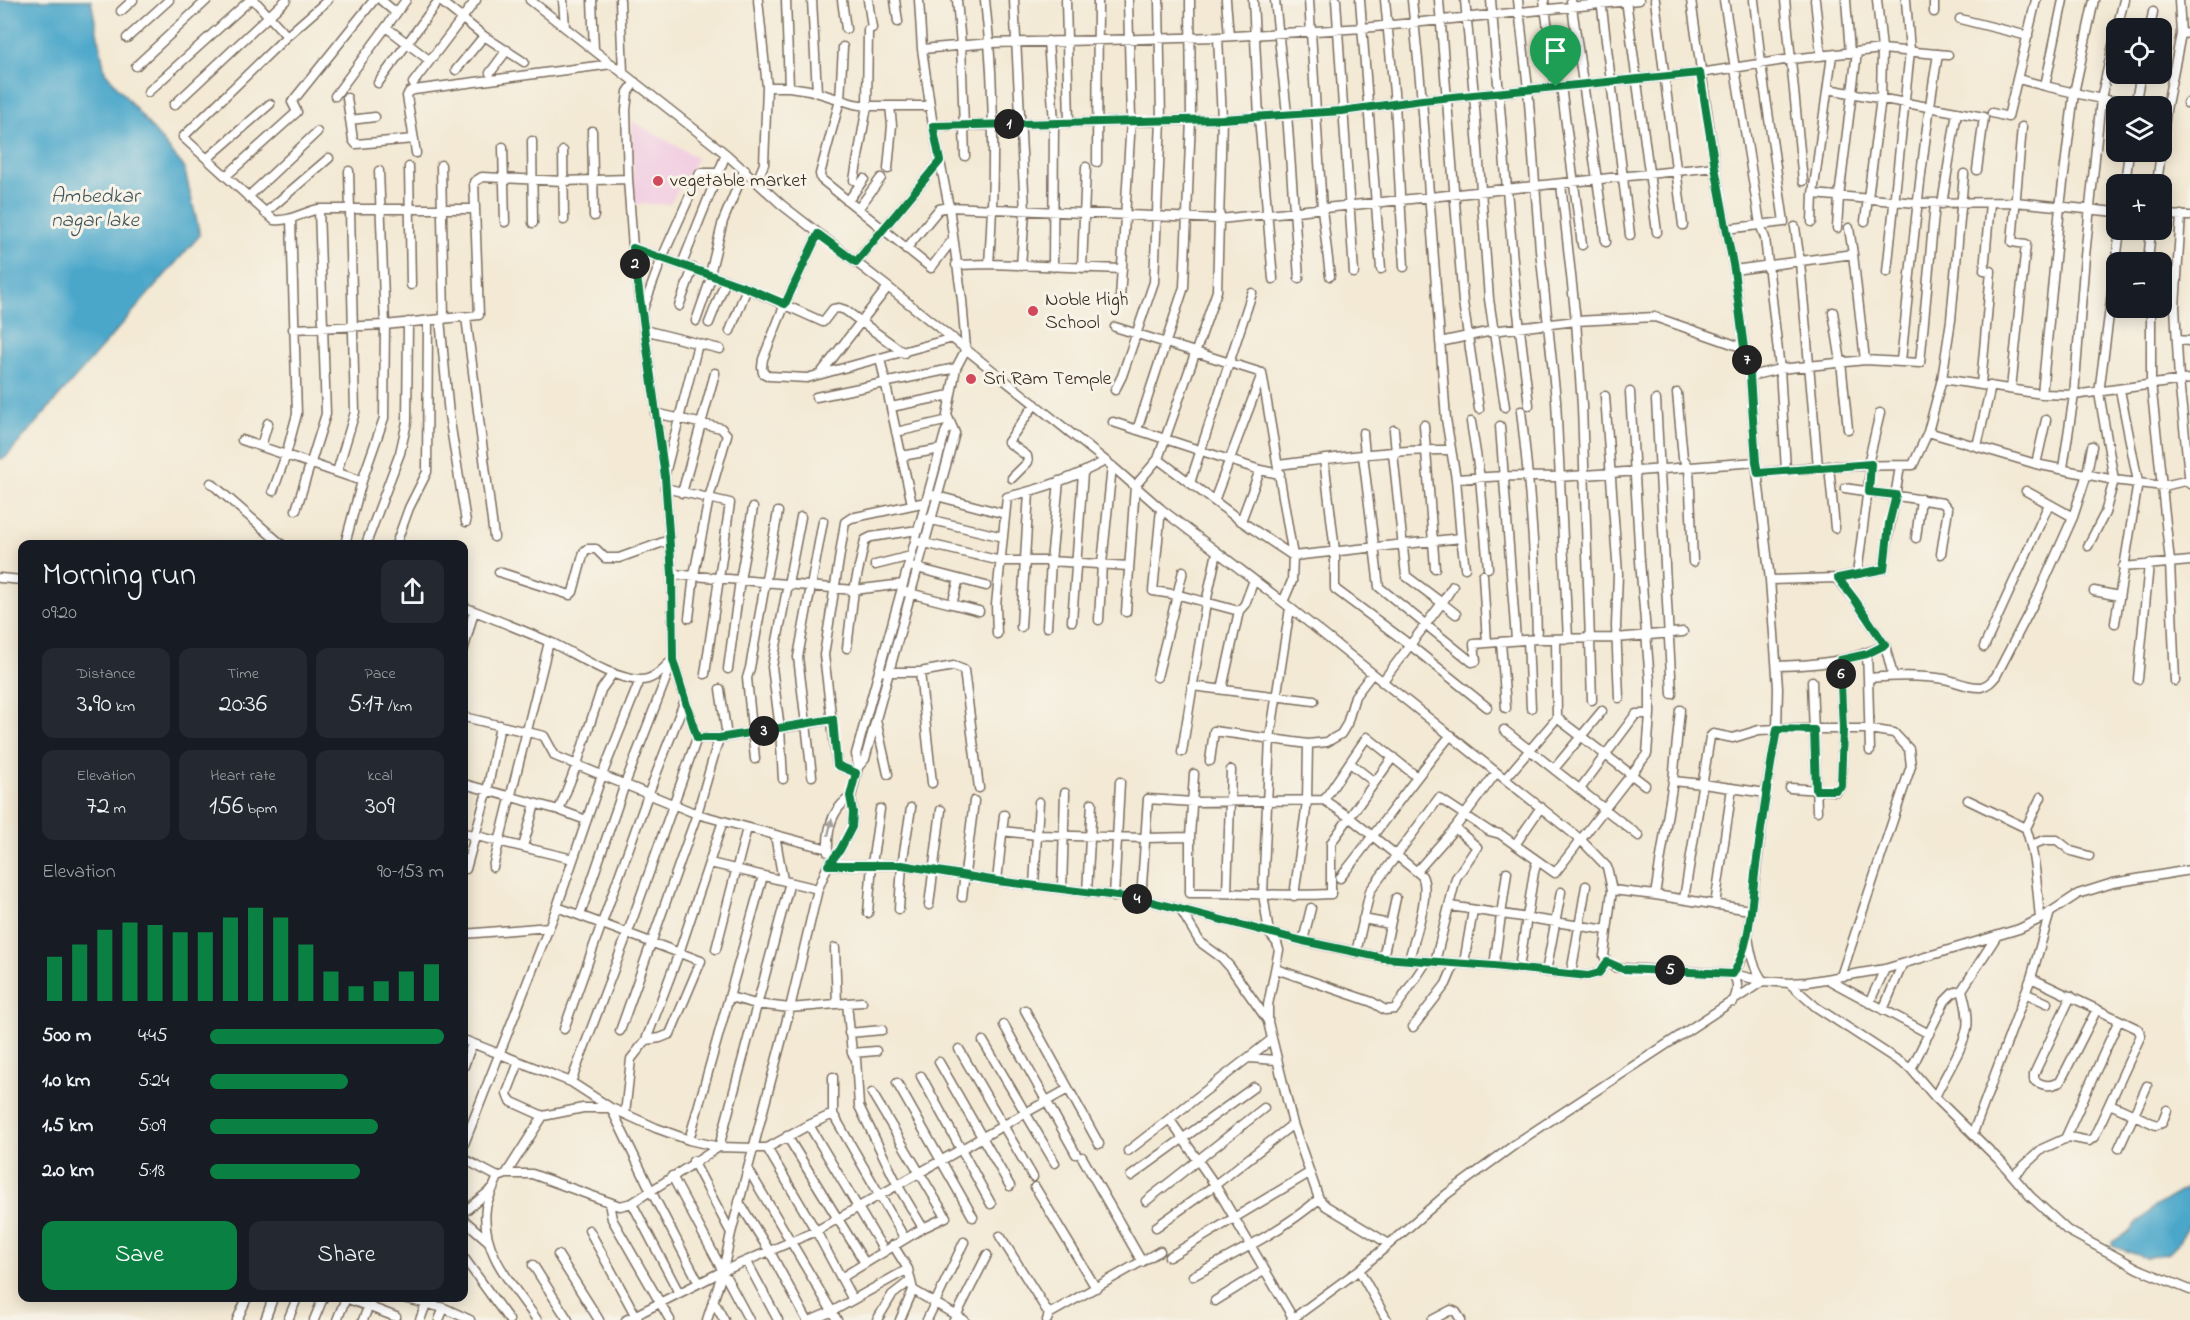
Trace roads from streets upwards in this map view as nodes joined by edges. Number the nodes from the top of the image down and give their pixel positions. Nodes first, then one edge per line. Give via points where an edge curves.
1 (133, 0) edge
2 (169, 0) edge
3 (207, 0) edge
4 (250, 0) edge
5 (254, 0) edge
6 (286, 0) edge
7 (328, 0) edge
8 (374, 0) edge
9 (381, 0) edge
10 (406, 0) edge
11 (439, 0) edge
12 (476, 0) edge
13 (563, 0) edge
14 (592, 0) edge
15 (620, 0) edge
16 (758, 0) edge
17 (786, 0) edge
18 (812, 0) edge
19 (842, 0) edge
20 (868, 0) edge
21 (895, 0) edge
22 (919, 0) edge
23 (957, 0) edge
24 (985, 0) edge
25 (1014, 0) edge
26 (1066, 0) edge
27 (1098, 0) edge
28 (1128, 0) edge
29 (1159, 0) edge
30 (1190, 0) edge
31 (1226, 0) edge
32 (1253, 0) edge
33 (1275, 0) edge
34 (1309, 0) edge
35 (1336, 0) edge
36 (1360, 0) edge
37 (1385, 0) edge
38 (1412, 0) edge
39 (1439, 0) edge
40 (1465, 0) edge
41 (1491, 0) edge
42 (1518, 0) edge
43 (1544, 0) edge
44 (1639, 0) edge
45 (1655, 0) edge
46 (1691, 0) edge
47 (1724, 0) edge
48 (1754, 0) edge
49 (1785, 0) edge
50 (1815, 0) edge
51 (1846, 0) edge
52 (1877, 0) edge
53 (1906, 0) edge
54 (1934, 0) edge
55 (2036, 0) edge
56 (2063, 0) edge
57 (2094, 0) edge
58 (2124, 0) edge
59 (2179, 0) edge
60 (532, 1) edge
61 (1627, 1) edge
62 (1601, 2) edge
63 (1572, 4) edge
64 (1545, 10) junction
65 (121, 11) dead end
66 (1519, 12) junction
67 (1934, 12) dead end
68 (2153, 12) dead end
69 (396, 13) junction
70 (1493, 15) junction
71 (269, 16) junction
72 (1467, 17) junction
73 (462, 18) junction
74 (2120, 18) edge
75 (2152, 18) edge
76 (1960, 19) dead end
77 (1441, 20) junction
78 (898, 22) dead end
79 (1414, 22) junction
80 (1387, 25) junction
81 (386, 27) junction
82 (565, 27) junction
83 (1363, 28) junction
84 (846, 29) dead end
85 (1338, 29) junction
86 (1311, 31) junction
87 (1280, 33) junction
88 (2185, 33) edge
89 (1255, 34) junction
90 (287, 36) junction
91 (484, 36) junction
92 (1229, 36) junction
93 (2028, 36) junction
94 (1218, 37) junction
95 (127, 38) dead end
96 (1099, 39) junction
97 (1129, 39) junction
98 (1160, 39) junction
99 (1190, 39) junction
100 (1048, 41) junction
101 (1067, 41) junction
102 (1017, 42) junction
103 (990, 43) junction
104 (406, 44) junction
105 (961, 45) junction
106 (843, 47) dead end
107 (922, 49) junction
108 (1882, 49) junction
109 (507, 50) junction
110 (594, 50) junction
111 (1910, 51) junction
112 (1854, 52) junction
113 (1938, 54) junction
114 (1832, 55) junction
115 (1948, 55) dead end
116 (1821, 56) junction
117 (1791, 59) junction
118 (429, 60) junction
119 (524, 62) dead end
120 (612, 64) junction
121 (1761, 64) junction
122 (136, 66) dead end
123 (1734, 68) junction
124 (456, 70) dead end
125 (623, 72) junction
126 (1700, 73) junction
127 (490, 74) dead end
128 (1664, 76) junction
129 (2106, 77) edge
130 (1638, 78) junction
131 (2018, 79) junction
132 (1612, 81) junction
133 (378, 82) dead end
134 (635, 82) junction
135 (413, 83) dead end
136 (1585, 84) junction
137 (1558, 86) junction
138 (2045, 86) junction
139 (767, 87) junction
140 (789, 87) junction
141 (1528, 89) junction
142 (1828, 89) junction
143 (148, 92) dead end
144 (817, 92) junction
145 (1500, 93) junction
146 (1851, 93) junction
147 (2074, 93) junction
148 (1474, 95) junction
149 (335, 96) dead end
150 (2168, 96) edge
151 (1448, 97) junction
152 (347, 98) dead end
153 (1881, 98) junction
154 (2101, 99) junction
155 (840, 100) junction
156 (1422, 100) junction
157 (2106, 100) edge
158 (1395, 103) junction
159 (1905, 103) junction
160 (270, 104) dead end
161 (174, 105) dead end
162 (867, 106) junction
163 (890, 106) junction
164 (930, 106) junction
165 (1370, 107) junction
166 (1929, 108) junction
167 (1342, 111) junction
168 (1957, 112) junction
169 (1315, 113) junction
170 (1992, 113) dead end
171 (1287, 114) junction
172 (375, 117) dead end
173 (1259, 117) junction
174 (1191, 119) junction
175 (1222, 119) junction
176 (350, 120) junction
177 (1131, 120) junction
178 (1161, 120) junction
179 (1098, 121) junction
180 (1054, 122) junction
181 (1069, 122) junction
182 (1021, 123) junction
183 (992, 124) junction
184 (964, 125) junction
185 (933, 126) junction
186 (2022, 127) dead end
187 (592, 131) dead end
188 (317, 132) dead end
189 (414, 139) junction
190 (532, 141) dead end
191 (503, 147) dead end
192 (563, 151) dead end
193 (416, 153) dead end
194 (726, 154) junction
195 (965, 156) dead end
196 (208, 158) junction
197 (329, 158) dead end
198 (940, 161) junction
199 (1096, 162) dead end
200 (441, 165) dead end
201 (409, 167) dead end
202 (1086, 167) dead end
203 (1715, 167) junction
204 (744, 169) junction
205 (888, 169) dead end
206 (1977, 170) dead end
207 (349, 171) dead end
208 (379, 171) dead end
209 (1676, 171) junction
210 (717, 172) junction
211 (1650, 174) junction
212 (1964, 174) dead end
213 (226, 176) junction
214 (1623, 177) junction
215 (504, 178) junction
216 (881, 178) dead end
217 (628, 179) junction
218 (533, 180) junction
219 (1597, 180) junction
220 (563, 181) junction
221 (594, 181) junction
222 (757, 181) junction
223 (1803, 181) dead end
224 (1574, 183) junction
225 (1560, 184) junction
226 (1535, 187) junction
227 (1507, 190) junction
228 (1482, 193) junction
229 (1813, 194) junction
230 (1456, 195) junction
231 (248, 197) junction
232 (1839, 197) junction
233 (1429, 199) junction
234 (1868, 200) junction
235 (848, 201) junction
236 (1400, 201) junction
237 (1895, 201) junction
238 (2015, 202) junction
239 (1917, 203) junction
240 (1990, 203) junction
241 (1378, 204) junction
242 (1939, 204) junction
243 (1961, 204) junction
244 (1350, 206) junction
245 (949, 207) junction
246 (2060, 207) junction
247 (349, 208) junction
248 (380, 208) junction
249 (2090, 208) junction
250 (319, 209) junction
251 (411, 209) junction
252 (475, 209) junction
253 (858, 209) junction
254 (993, 209) junction
255 (1322, 209) junction
256 (442, 210) junction
257 (2106, 210) edge
258 (1025, 211) junction
259 (1053, 212) junction
260 (1293, 212) junction
261 (265, 213) junction
262 (1083, 214) junction
263 (1268, 214) junction
264 (1125, 215) junction
265 (2185, 215) edge
266 (594, 216) dead end
267 (1156, 217) junction
268 (1188, 218) junction
269 (291, 219) junction
270 (1220, 219) junction
271 (564, 220) dead end
272 (1865, 221) dead end
273 (505, 222) dead end
274 (1812, 222) dead end
275 (533, 223) dead end
276 (1760, 224) junction
277 (1683, 225) dead end
278 (1795, 227) dead end
279 (1837, 228) dead end
280 (1849, 228) dead end
281 (882, 229) junction
282 (1726, 229) junction
283 (1657, 232) dead end
284 (818, 234) junction
285 (1630, 235) dead end
286 (953, 239) junction
287 (2119, 240) edge
288 (1606, 242) dead end
289 (1582, 245) dead end
290 (633, 248) junction
291 (906, 249) junction
292 (1853, 254) junction
293 (662, 258) junction
294 (856, 262) junction
295 (1800, 262) junction
296 (682, 264) junction
297 (989, 264) junction
298 (956, 265) junction
299 (1021, 266) junction
300 (1768, 266) junction
301 (1053, 267) junction
302 (1404, 267) dead end
303 (693, 268) junction
304 (1082, 268) junction
305 (1122, 269) junction
306 (1381, 269) dead end
307 (1734, 270) junction
308 (1887, 272) dead end
309 (1354, 273) dead end
310 (711, 274) junction
311 (1330, 276) dead end
312 (1299, 278) dead end
313 (1273, 279) dead end
314 (726, 280) junction
315 (411, 285) dead end
316 (888, 287) junction
317 (747, 288) junction
318 (1252, 293) dead end
319 (1120, 299) dead end
320 (785, 304) junction
321 (679, 306) dead end
322 (641, 312) junction
323 (1833, 312) dead end
324 (466, 317) junction
325 (2151, 318) edge
326 (442, 319) junction
327 (428, 320) junction
328 (696, 321) dead end
329 (860, 321) junction
330 (1576, 321) junction
331 (408, 322) junction
332 (709, 323) dead end
333 (1549, 324) junction
334 (354, 325) junction
335 (385, 325) junction
336 (324, 327) junction
337 (1115, 327) dead end
338 (1519, 328) junction
339 (294, 329) junction
340 (644, 330) junction
341 (730, 331) dead end
342 (1492, 331) junction
343 (1137, 334) junction
344 (1467, 335) junction
345 (953, 338) junction
346 (2177, 340) junction
347 (2190, 341) edge
348 (1167, 342) junction
349 (1440, 342) junction
350 (698, 344) junction
351 (1744, 348) junction
352 (720, 349) dead end
353 (966, 349) junction
354 (1196, 352) junction
355 (904, 353) junction
356 (880, 358) junction
357 (1864, 360) junction
358 (1901, 361) junction
359 (1841, 362) junction
360 (1229, 364) junction
361 (1809, 365) junction
362 (956, 368) junction
363 (1779, 369) junction
364 (715, 373) dead end
365 (821, 373) junction
366 (1262, 373) junction
367 (1750, 376) junction
368 (1942, 379) junction
369 (2179, 380) junction
370 (2190, 380) edge
371 (885, 383) junction
372 (2151, 383) junction
373 (1981, 384) junction
374 (1991, 386) junction
375 (2011, 389) junction
376 (1115, 390) dead end
377 (2120, 390) junction
378 (1630, 393) dead end
379 (1677, 393) dead end
380 (2099, 393) junction
381 (2042, 394) junction
382 (950, 395) junction
383 (2074, 395) junction
384 (1605, 396) dead end
385 (816, 397) dead end
386 (1656, 400) dead end
387 (1035, 404) junction
388 (1529, 405) dead end
389 (891, 407) junction
390 (1505, 407) dead end
391 (1479, 409) dead end
392 (1521, 411) dead end
393 (1880, 412) dead end
394 (656, 413) junction
395 (680, 419) junction
396 (2046, 420) dead end
397 (949, 422) junction
398 (1113, 422) dead end
399 (1471, 422) dead end
400 (268, 423) dead end
401 (700, 424) junction
402 (1424, 425) dead end
403 (1500, 426) dead end
404 (1848, 429) dead end
405 (1137, 430) junction
406 (1394, 430) dead end
407 (896, 432) junction
408 (1928, 432) junction
409 (1363, 433) dead end
410 (242, 440) dead end
411 (1165, 440) junction
412 (261, 446) junction
413 (1977, 446) junction
414 (2092, 446) dead end
415 (941, 449) junction
416 (1427, 450) junction
417 (1451, 450) junction
418 (1201, 451) junction
419 (1394, 453) junction
420 (286, 455) junction
421 (1364, 455) junction
422 (902, 456) junction
423 (1158, 459) junction
424 (1230, 459) junction
425 (1324, 459) junction
426 (1756, 462) junction
427 (1109, 463) junction
428 (312, 464) junction
429 (1869, 464) junction
430 (2036, 464) junction
431 (1829, 466) junction
432 (1900, 466) junction
433 (1689, 467) junction
434 (1818, 467) junction
435 (1660, 468) junction
436 (2063, 468) junction
437 (1260, 470) junction
438 (1280, 470) junction
439 (1786, 470) junction
440 (1635, 471) junction
441 (337, 472) junction
442 (1610, 472) junction
443 (1083, 473) junction
444 (1758, 473) junction
445 (1585, 474) junction
446 (2087, 474) junction
447 (1504, 476) junction
448 (665, 477) junction
449 (1529, 477) junction
450 (1559, 477) junction
451 (1012, 478) dead end
452 (1480, 478) junction
453 (1456, 479) junction
454 (2114, 480) junction
455 (2190, 480) edge
456 (362, 481) junction
457 (1059, 482) junction
458 (2138, 482) junction
459 (211, 483) dead end
460 (1190, 483) junction
461 (2190, 485) edge
462 (1135, 486) junction
463 (2163, 486) junction
464 (665, 488) junction
465 (1845, 488) dead end
466 (273, 490) dead end
467 (2026, 491) dead end
468 (682, 492) junction
469 (1029, 492) junction
470 (1869, 492) junction
471 (1896, 495) junction
472 (938, 496) junction
473 (709, 498) junction
474 (928, 498) junction
475 (1921, 500) junction
476 (1214, 501) junction
477 (912, 504) junction
478 (2049, 504) junction
479 (753, 508) dead end
480 (1161, 509) junction
481 (296, 510) dead end
482 (778, 512) dead end
483 (1005, 514) junction
484 (801, 517) dead end
485 (2073, 517) junction
486 (926, 519) junction
487 (823, 521) dead end
488 (1241, 521) junction
489 (466, 522) dead end
490 (1835, 528) dead end
491 (918, 530) junction
492 (494, 537) dead end
493 (1003, 537) junction
494 (1461, 538) junction
495 (1916, 538) dead end
496 (276, 540) edge
497 (346, 540) edge
498 (367, 540) edge
499 (397, 540) edge
500 (669, 540) junction
501 (1434, 541) junction
502 (920, 542) junction
503 (1402, 545) junction
504 (2088, 546) dead end
505 (1375, 549) junction
506 (1217, 552) junction
507 (1335, 552) junction
508 (1941, 554) dead end
509 (911, 556) junction
510 (1293, 556) junction
511 (1026, 560) junction
512 (1001, 561) junction
513 (1051, 561) junction
514 (2190, 561) edge
515 (1076, 562) junction
516 (1694, 562) dead end
517 (2170, 562) junction
518 (1102, 564) junction
519 (2149, 564) junction
520 (875, 565) dead end
521 (1128, 566) junction
522 (913, 567) junction
523 (2123, 567) junction
524 (1435, 568) dead end
525 (1466, 568) dead end
526 (1183, 571) dead end
527 (499, 572) dead end
528 (672, 574) junction
529 (1857, 574) junction
530 (694, 575) junction
531 (719, 577) junction
532 (0, 578) edge
533 (1838, 578) junction
534 (959, 579) junction
535 (18, 580) edge
536 (740, 580) junction
537 (1254, 580) junction
538 (1770, 580) junction
539 (764, 583) junction
540 (789, 586) junction
541 (986, 586) dead end
542 (1453, 586) dead end
543 (810, 588) junction
544 (833, 589) junction
545 (905, 589) junction
546 (854, 590) junction
547 (2094, 591) dead end
548 (1179, 595) junction
549 (2119, 596) junction
550 (1206, 603) junction
551 (1442, 603) junction
552 (951, 604) junction
553 (1286, 605) junction
554 (468, 609) edge
555 (474, 611) junction
556 (979, 611) dead end
557 (1239, 611) junction
558 (1126, 612) dead end
559 (1456, 614) dead end
560 (689, 618) dead end
561 (1099, 620) dead end
562 (1072, 621) dead end
563 (2115, 623) dead end
564 (1426, 624) junction
565 (1021, 627) dead end
566 (1047, 627) dead end
567 (1669, 632) junction
568 (1683, 632) dead end
569 (468, 633) edge
570 (997, 634) dead end
571 (1646, 635) junction
572 (1616, 638) junction
573 (1533, 639) junction
574 (1556, 639) junction
575 (1568, 639) junction
576 (1590, 639) junction
577 (1516, 640) junction
578 (549, 642) junction
579 (1502, 642) junction
580 (1487, 643) junction
581 (1410, 645) junction
582 (1885, 645) junction
583 (1984, 647) dead end
584 (847, 648) dead end
585 (1867, 654) junction
586 (673, 660) junction
587 (1840, 660) junction
588 (1777, 666) junction
589 (728, 669) dead end
590 (884, 672) junction
591 (920, 672) junction
592 (613, 673) junction
593 (705, 674) dead end
594 (1372, 674) junction
595 (1893, 676) junction
596 (1157, 677) dead end
597 (1868, 678) junction
598 (2138, 679) dead end
599 (640, 680) junction
600 (1812, 681) dead end
601 (2175, 681) dead end
602 (1382, 682) junction
603 (1192, 686) junction
604 (720, 689) dead end
605 (1222, 689) junction
606 (1672, 694) dead end
607 (1276, 696) junction
608 (1619, 699) dead end
609 (685, 700) junction
610 (1592, 700) dead end
611 (1314, 701) dead end
612 (871, 702) junction
613 (1487, 708) dead end
614 (1506, 708) dead end
615 (1531, 708) dead end
616 (1680, 710) dead end
617 (1602, 711) dead end
618 (1650, 714) junction
619 (468, 718) edge
620 (876, 718) junction
621 (1557, 718) junction
622 (833, 719) junction
623 (806, 724) junction
624 (500, 725) junction
625 (780, 729) junction
626 (1777, 729) junction
627 (1843, 729) junction
628 (1869, 729) junction
629 (1504, 730) dead end
630 (1814, 730) junction
631 (753, 732) junction
632 (526, 733) junction
633 (1451, 735) junction
634 (1580, 737) junction
635 (697, 738) junction
636 (723, 738) junction
637 (1270, 738) junction
638 (1308, 744) junction
639 (1528, 751) junction
640 (1870, 751) dead end
641 (1182, 752) dead end
642 (1605, 755) junction
643 (1393, 757) junction
644 (756, 759) dead end
645 (1210, 761) dead end
646 (1350, 763) junction
647 (576, 764) junction
648 (1554, 769) junction
649 (857, 770) junction
650 (1231, 770) dead end
651 (1497, 773) junction
652 (888, 774) dead end
653 (1194, 774) dead end
654 (602, 775) junction
655 (1631, 775) junction
656 (812, 776) dead end
657 (1416, 776) junction
658 (783, 779) dead end
659 (1505, 779) junction
660 (1120, 782) dead end
661 (1374, 782) junction
662 (1673, 782) junction
663 (932, 783) dead end
664 (626, 784) junction
665 (1703, 784) junction
666 (468, 785) edge
667 (1645, 785) dead end
668 (979, 788) dead end
669 (1732, 788) junction
670 (1790, 788) dead end
671 (1580, 789) junction
672 (1816, 790) junction
673 (487, 792) junction
674 (1065, 793) dead end
675 (1766, 793) junction
676 (648, 795) junction
677 (850, 796) junction
678 (2041, 797) dead end
679 (511, 798) junction
680 (1324, 800) junction
681 (1968, 800) dead end
682 (975, 801) dead end
683 (1038, 801) dead end
684 (1266, 801) junction
685 (1092, 802) dead end
686 (1193, 802) junction
687 (1229, 802) junction
688 (1307, 802) junction
689 (535, 804) junction
690 (674, 806) junction
691 (1541, 807) junction
692 (911, 808) dead end
693 (1604, 808) junction
694 (880, 809) dead end
695 (559, 810) junction
696 (941, 810) dead end
697 (1817, 811) dead end
698 (697, 814) junction
699 (1004, 815) dead end
700 (1464, 816) junction
701 (1349, 817) junction
702 (586, 820) junction
703 (723, 821) junction
704 (747, 828) junction
705 (1455, 828) junction
706 (2026, 828) junction
707 (1002, 831) junction
708 (468, 834) edge
709 (775, 835) junction
710 (1037, 835) junction
711 (476, 836) junction
712 (1062, 836) junction
713 (1639, 836) dead end
714 (1090, 837) junction
715 (1190, 837) junction
716 (1373, 837) junction
717 (1116, 838) junction
718 (1145, 838) junction
719 (1580, 839) junction
720 (500, 842) junction
721 (2031, 844) junction
722 (1515, 845) junction
723 (523, 847) junction
724 (828, 849) junction
725 (1397, 854) junction
726 (2089, 856) dead end
727 (573, 859) junction
728 (468, 862) edge
729 (1537, 862) junction
730 (710, 863) junction
731 (872, 864) junction
732 (828, 865) junction
733 (902, 865) junction
734 (493, 867) dead end
735 (736, 869) junction
736 (933, 870) junction
737 (2190, 870) edge
738 (1417, 871) junction
739 (1507, 872) dead end
740 (965, 874) junction
741 (763, 876) junction
742 (1340, 878) dead end
743 (786, 881) junction
744 (997, 881) junction
745 (1034, 885) junction
746 (1586, 886) dead end
747 (818, 889) junction
748 (1062, 889) junction
749 (1612, 890) junction
750 (1227, 892) junction
751 (1561, 892) dead end
752 (1087, 893) junction
753 (1263, 894) junction
754 (1655, 895) junction
755 (1294, 896) junction
756 (962, 897) dead end
757 (1114, 897) junction
758 (1396, 898) dead end
759 (1141, 899) junction
760 (1684, 899) junction
761 (929, 905) dead end
762 (1715, 905) junction
763 (1450, 906) junction
764 (557, 907) junction
765 (1311, 908) dead end
766 (899, 909) dead end
767 (1473, 910) junction
768 (1750, 910) junction
769 (1182, 912) junction
770 (2050, 912) junction
771 (868, 913) dead end
772 (1500, 914) junction
773 (580, 915) junction
774 (1526, 918) junction
775 (1363, 919) junction
776 (2040, 919) junction
777 (1554, 922) junction
778 (603, 924) junction
779 (1390, 924) junction
780 (1580, 926) junction
781 (549, 927) junction
782 (1606, 930) junction
783 (628, 933) junction
784 (1269, 933) junction
785 (1748, 933) junction
786 (468, 934) edge
787 (1996, 937) junction
788 (1303, 941) junction
789 (653, 942) junction
790 (835, 948) dead end
791 (716, 949) dead end
792 (679, 953) junction
793 (1356, 953) junction
794 (1383, 958) junction
795 (1409, 960) junction
796 (1431, 961) junction
797 (1607, 962) junction
798 (1459, 963) junction
799 (1902, 965) junction
800 (1494, 966) junction
801 (1519, 968) junction
802 (1276, 969) junction
803 (1885, 969) junction
804 (1546, 972) junction
805 (1571, 974) junction
806 (1733, 974) junction
807 (1841, 976) junction
808 (2031, 978) junction
809 (1827, 979) junction
810 (1763, 981) junction
811 (1788, 983) junction
812 (1962, 990) junction
813 (2025, 993) junction
814 (2071, 996) junction
815 (730, 997) junction
816 (862, 1002) dead end
817 (1733, 1002) junction
818 (1869, 1003) junction
819 (2047, 1003) dead end
820 (756, 1004) junction
821 (842, 1004) junction
822 (790, 1008) junction
823 (2097, 1009) junction
824 (1025, 1010) dead end
825 (1883, 1010) junction
826 (2119, 1020) junction
827 (1268, 1022) junction
828 (1004, 1025) dead end
829 (1413, 1027) dead end
830 (564, 1029) dead end
831 (882, 1030) dead end
832 (620, 1031) dead end
833 (849, 1033) junction
834 (1929, 1034) junction
835 (646, 1040) junction
836 (1272, 1040) junction
837 (983, 1041) dead end
838 (468, 1042) edge
839 (876, 1050) dead end
840 (959, 1050) dead end
841 (852, 1053) junction
842 (499, 1054) junction
843 (1249, 1058) junction
844 (1276, 1060) junction
845 (519, 1062) junction
846 (939, 1062) dead end
847 (1911, 1069) junction
848 (921, 1076) dead end
849 (833, 1077) dead end
850 (571, 1082) junction
851 (897, 1083) dead end
852 (2147, 1086) dead end
853 (1254, 1087) dead end
854 (1068, 1089) junction
855 (872, 1093) dead end
856 (1935, 1097) junction
857 (1047, 1101) junction
858 (2110, 1104) junction
859 (611, 1108) junction
860 (1264, 1108) dead end
861 (2168, 1110) dead end
862 (1025, 1113) junction
863 (625, 1114) junction
864 (833, 1114) junction
865 (2134, 1115) junction
866 (543, 1116) junction
867 (1170, 1120) junction
868 (1293, 1124) junction
869 (809, 1125) junction
870 (1003, 1126) junction
871 (1973, 1133) junction
872 (468, 1134) edge
873 (787, 1136) junction
874 (982, 1137) junction
875 (2065, 1139) junction
876 (689, 1140) junction
877 (1183, 1140) junction
878 (1099, 1144) dead end
879 (719, 1146) junction
880 (754, 1148) junction
881 (767, 1148) junction
882 (961, 1148) junction
883 (2119, 1148) dead end
884 (1128, 1151) dead end
885 (468, 1161) edge
886 (693, 1161) junction
887 (1199, 1161) junction
888 (941, 1162) junction
889 (1055, 1163) dead end
890 (748, 1170) junction
891 (918, 1172) junction
892 (1309, 1173) junction
893 (502, 1175) junction
894 (672, 1176) junction
895 (1131, 1176) dead end
896 (2013, 1176) junction
897 (1033, 1177) dead end
898 (1215, 1185) junction
899 (898, 1186) junction
900 (1010, 1186) dead end
901 (1035, 1187) dead end
902 (494, 1188) junction
903 (650, 1189) junction
904 (878, 1196) junction
905 (1319, 1199) junction
906 (1146, 1201) dead end
907 (740, 1202) junction
908 (609, 1203) junction
909 (632, 1203) junction
910 (991, 1204) dead end
911 (858, 1207) junction
912 (468, 1215) edge
913 (973, 1216) dead end
914 (838, 1218) junction
915 (1236, 1219) junction
916 (468, 1223) edge
917 (1156, 1227) dead end
918 (923, 1228) junction
919 (589, 1230) dead end
920 (816, 1231) junction
921 (731, 1233) junction
922 (1000, 1236) dead end
923 (905, 1239) junction
924 (487, 1240) junction
925 (792, 1242) junction
926 (964, 1242) dead end
927 (1389, 1244) junction
928 (893, 1245) junction
929 (1250, 1245) junction
930 (884, 1251) junction
931 (1160, 1251) dead end
932 (770, 1252) junction
933 (558, 1255) dead end
934 (987, 1255) dead end
935 (1169, 1257) dead end
936 (747, 1262) junction
937 (1142, 1262) junction
938 (866, 1263) junction
939 (468, 1264) edge
940 (532, 1265) dead end
941 (908, 1269) junction
942 (1265, 1270) junction
943 (1359, 1270) junction
944 (723, 1271) junction
945 (1193, 1276) dead end
946 (841, 1278) junction
947 (699, 1283) junction
948 (911, 1286) junction
949 (1096, 1288) junction
950 (2190, 1290) edge
951 (679, 1293) junction
952 (712, 1300) junction
953 (853, 1300) junction
954 (1215, 1301) dead end
955 (245, 1302) edge
956 (272, 1302) edge
957 (295, 1302) edge
958 (321, 1302) edge
959 (344, 1302) edge
960 (370, 1302) edge
961 (401, 1302) edge
962 (660, 1302) junction
963 (432, 1303) edge
964 (936, 1303) junction
965 (444, 1308) junction
966 (833, 1311) junction
967 (637, 1317) edge
968 (1048, 1317) edge
969 (395, 1318) edge
970 (958, 1318) edge
971 (1292, 1319) edge
972 (237, 1320) edge
973 (265, 1320) edge
974 (288, 1320) edge
975 (314, 1320) edge
976 (337, 1320) edge
977 (363, 1320) edge
978 (420, 1320) edge
979 (439, 1320) edge
980 (470, 1320) edge
981 (509, 1320) edge
982 (537, 1320) edge
983 (568, 1320) edge
984 (598, 1320) edge
985 (626, 1320) edge
986 (670, 1320) edge
987 (707, 1320) edge
988 (724, 1320) edge
989 (749, 1320) edge
990 (778, 1320) edge
991 (807, 1320) edge
992 (813, 1320) edge
993 (837, 1320) edge
994 (877, 1320) edge
995 (900, 1320) edge
996 (927, 1320) edge
997 (1387, 1320) edge
998 (1432, 1320) edge
999 (1461, 1320) edge

1 - 65 street
2 - 95 street
3 - 122 street
4 - 143 street
5 - 71 street
6 - 71 street
7 - 90 street
8 - 213 street via 292,102 297,112
9 - 69 street
10 - 69 street
11 - 73 street
11 - 104 street
12 - 73 street
13 - 82 street
14 - 110 street
15 - 125 street
16 - 139 street
17 - 140 street
18 - 144 street
19 - 84 street
20 - 162 street
21 - 78 street
22 - 107 street
23 - 105 street
24 - 103 street
25 - 102 street
26 - 101 street
27 - 96 street
28 - 97 street
29 - 98 street
30 - 99 street
31 - 92 street
32 - 89 street
33 - 87 street
34 - 86 street
35 - 85 street
36 - 83 street
37 - 80 street
38 - 79 street
39 - 77 street
40 - 72 street
41 - 70 street
42 - 66 street
43 - 64 street
44 - 61 street
45 - 128 street
46 - 126 street
47 - 123 street
48 - 121 street
49 - 117 street
50 - 116 street
51 - 112 street
52 - 108 street
53 - 111 street
54 - 67 street
55 - 93 street
56 - 138 street
57 - 147 street
58 - 74 street
59 - 88 street
60 - 82 street
61 - 62 street
61 - 130 street
62 - 63 street
62 - 132 street
63 - 64 street
63 - 136 street
64 - 66 street
64 - 137 street
66 - 70 street
66 - 141 street
68 - 75 street
69 - 81 street
70 - 72 street
70 - 145 street
71 - 90 street
71 - 161 street
72 - 77 street
72 - 148 street
73 - 91 street
73 - 118 street
76 - 93 street
77 - 79 street
77 - 151 street
79 - 80 street
79 - 156 street
80 - 83 street
80 - 158 street
81 - 104 street
81 - 149 street
82 - 110 street
83 - 85 street
83 - 165 street
85 - 86 street
85 - 167 street
86 - 87 street
86 - 169 street
87 - 89 street
87 - 171 street
88 - 150 street
89 - 92 street
89 - 173 street
90 - 196 street via 183,137
91 - 109 street
91 - 124 street
92 - 94 street
93 - 131 street
94 - 99 street
94 - 175 street
96 - 97 street
96 - 101 street
96 - 179 street
97 - 98 street
97 - 177 street
98 - 99 street
98 - 178 street
99 - 174 street
100 - 101 street
100 - 102 street
100 - 180 street
101 - 181 street
102 - 103 street
102 - 182 street
103 - 105 street
103 - 183 street
104 - 118 street
104 - 133 street
105 - 107 street
105 - 184 street
106 - 155 street
107 - 164 street
108 - 111 street
108 - 112 street
108 - 153 street
109 - 119 street
109 - 127 street
110 - 120 street
111 - 113 street
111 - 159 street
112 - 114 street
112 - 146 street
113 - 115 street
113 - 166 street
114 - 116 street
114 - 142 street
116 - 117 street
117 - 121 street
117 - 223 street
118 - 135 street
120 - 125 street
120 - 189 street via 414,90 407,96
121 - 123 street
121 - 276 street via 1784,222
123 - 126 street
123 - 276 street
125 - 134 street
126 - 128 street
126 - 203 street
128 - 130 street
128 - 209 street
129 - 154 street
130 - 132 street
130 - 211 street
131 - 138 street
131 - 170 street via 2008,117
132 - 136 street
132 - 214 street
134 - 194 street
134 - 217 street via 626,100
136 - 137 street
136 - 219 street
137 - 141 street
137 - 224 street
138 - 147 street
139 - 140 street
139 - 222 street via 764,164
140 - 144 street
141 - 145 street
141 - 226 street
142 - 146 street
142 - 229 street
144 - 155 street
145 - 148 street
145 - 227 street
146 - 153 street
146 - 232 street
147 - 154 street
147 - 246 street
148 - 151 street
148 - 228 street
151 - 156 street
151 - 230 street
152 - 176 street
153 - 159 street
153 - 234 street
154 - 157 street
154 - 249 street
155 - 162 street
155 - 235 street via 820,174 829,187
156 - 158 street
156 - 233 street
158 - 165 street
158 - 236 street
159 - 166 street
159 - 237 street
160 - 196 street
162 - 163 street
162 - 235 street via 859,180
163 - 164 street
163 - 205 street
164 - 185 street
165 - 167 street
165 - 241 street
166 - 168 street
166 - 239 street
167 - 169 street
167 - 244 street
168 - 206 street via 1984,117
168 - 242 street
169 - 171 street
169 - 255 street
171 - 173 street
171 - 260 street
172 - 176 street
173 - 175 street
173 - 263 street
174 - 175 street
174 - 178 street
174 - 268 street
175 - 270 street
176 - 189 street via 356,144
177 - 178 street
177 - 179 street
177 - 264 street
178 - 267 street
179 - 181 street
179 - 199 street
180 - 181 street
180 - 182 street
180 - 259 street
182 - 183 street
182 - 258 street
183 - 184 street
183 - 254 street
184 - 185 street
184 - 195 street
185 - 198 street
186 - 238 street
187 - 221 street
188 - 231 street
189 - 193 street
190 - 218 street
191 - 215 street
192 - 220 street
194 - 204 street
194 - 210 street
196 - 213 street
197 - 261 street
198 - 245 street
198 - 281 street
200 - 256 street
201 - 251 street
202 - 262 street
203 - 209 street
203 - 282 street
204 - 222 street
204 - 310 street via 723,221
207 - 247 street
208 - 248 street
209 - 211 street
209 - 277 street
210 - 293 street via 700,172
210 - 296 street
211 - 214 street
211 - 283 street
212 - 243 street
213 - 231 street
214 - 219 street
214 - 285 street
215 - 218 street
215 - 252 street via 482,177 474,182
215 - 273 street
216 - 253 street
217 - 221 street
217 - 290 street
218 - 220 street
218 - 275 street
219 - 224 street
219 - 288 street
220 - 221 street
220 - 271 street
221 - 266 street
222 - 284 street
224 - 225 street
224 - 289 street
225 - 226 street
225 - 330 street
226 - 227 street
226 - 333 street
227 - 228 street
227 - 338 street
228 - 230 street
228 - 342 street
229 - 232 street
229 - 274 street
230 - 233 street
230 - 344 street
231 - 261 street
232 - 234 street
232 - 279 street
233 - 236 street
233 - 349 street
234 - 237 street
234 - 272 street
235 - 253 street
236 - 241 street
236 - 302 street
237 - 239 street
237 - 308 street
238 - 240 street
238 - 246 street
238 - 375 street via 2012,243 2026,244
239 - 242 street
239 - 358 street
240 - 243 street
240 - 373 street via 1984,270 1991,271
241 - 244 street
241 - 306 street
242 - 243 street
242 - 358 street via 1920,363
243 - 368 street
244 - 255 street
244 - 309 street
245 - 254 street
245 - 286 street
245 - 291 street via 939,209
246 - 249 street
246 - 381 street
247 - 248 street
247 - 250 street
247 - 334 street
248 - 251 street
248 - 335 street
249 - 257 street
249 - 383 street
250 - 269 street
250 - 336 street
251 - 256 street
251 - 315 street
252 - 256 street
252 - 324 street via 479,315
253 - 281 street
254 - 258 street
254 - 297 street
255 - 260 street
255 - 311 street
256 - 326 street
258 - 259 street
258 - 299 street
259 - 262 street
259 - 301 street
260 - 263 street
260 - 312 street
261 - 269 street via 274,220
262 - 264 street
262 - 304 street
263 - 270 street
263 - 313 street
264 - 267 street
264 - 305 street
265 - 346 street via 2175,307
267 - 268 street
267 - 343 street via 1154,282
268 - 270 street
268 - 348 street via 1184,287
269 - 339 street
270 - 354 street via 1217,291
276 - 282 street
276 - 300 street
278 - 295 street
280 - 292 street
281 - 291 street
281 - 294 street
282 - 307 street
284 - 294 street
284 - 320 street
286 - 291 street via 931,268
286 - 298 street
287 - 380 street
290 - 293 street
290 - 322 street
292 - 295 street
292 - 357 street
293 - 296 street
293 - 322 street
294 - 316 street
295 - 300 street
295 - 361 street
296 - 303 street
297 - 298 street
297 - 299 street
298 - 353 street
299 - 301 street
300 - 307 street
300 - 363 street
301 - 304 street
303 - 310 street
303 - 321 street
304 - 305 street
305 - 319 street
307 - 351 street
310 - 314 street
310 - 328 street
314 - 317 street
314 - 332 street
316 - 329 street
316 - 345 street
317 - 320 street
317 - 341 street
318 - 360 street
320 - 329 street via 823,322 833,309 839,308
320 - 365 street via 763,359 763,373 807,378
322 - 340 street
323 - 359 street
324 - 326 street
324 - 492 street
325 - 372 street
326 - 327 street
326 - 489 street via 449,415
327 - 331 street
327 - 499 street via 428,472
329 - 355 street
329 - 365 street
330 - 333 street
330 - 351 street via 1655,317
330 - 445 street
331 - 335 street
331 - 498 street via 407,422 400,453
333 - 338 street
333 - 450 street
334 - 335 street
334 - 336 street
334 - 441 street via 355,412
335 - 456 street via 384,418
336 - 339 street
336 - 428 street via 326,414
337 - 343 street
338 - 342 street
338 - 388 street
339 - 420 street via 297,414
340 - 350 street
340 - 394 street
342 - 344 street
342 - 390 street
343 - 348 street
343 - 376 street
344 - 349 street
344 - 391 street
345 - 353 street
345 - 355 street
346 - 347 street
346 - 369 street
348 - 354 street
348 - 405 street
349 - 417 street
350 - 352 street
350 - 395 street
351 - 367 street
353 - 362 street
353 - 387 street
354 - 360 street
354 - 411 street
355 - 356 street
356 - 365 street
356 - 371 street
357 - 358 street
357 - 359 street
359 - 361 street
359 - 404 street
360 - 366 street
360 - 418 street
361 - 363 street
361 - 434 street
362 - 371 street
362 - 382 street
363 - 367 street
363 - 439 street
364 - 401 street
366 - 424 street
366 - 438 street
367 - 426 street
368 - 373 street
368 - 408 street
369 - 370 street
369 - 372 street
369 - 455 street
371 - 385 street
371 - 389 street
372 - 377 street
372 - 463 street
373 - 374 street
374 - 375 street
374 - 413 street
375 - 381 street
377 - 380 street
377 - 458 street
378 - 440 street
379 - 433 street via 1683,458
380 - 383 street
380 - 454 street
381 - 383 street
382 - 389 street
382 - 397 street
383 - 436 street
384 - 442 street
386 - 435 street
387 - 427 street
387 - 451 street via 1008,442 1027,456 1028,462
389 - 407 street
392 - 449 street
393 - 429 street
394 - 395 street
394 - 448 street
395 - 401 street
395 - 448 street
396 - 430 street
397 - 407 street
397 - 415 street
397 - 472 street via 955,433
398 - 405 street
399 - 452 street
400 - 412 street
401 - 468 street
401 - 473 street via 724,429 727,435
402 - 416 street
403 - 447 street
405 - 411 street
406 - 419 street
407 - 422 street
408 - 413 street
408 - 432 street via 1913,465
409 - 421 street
410 - 412 street
411 - 418 street
411 - 423 street
412 - 420 street
413 - 430 street
414 - 446 street
415 - 422 street
415 - 474 street
416 - 417 street
416 - 419 street
416 - 501 street
417 - 453 street
418 - 424 street
418 - 460 street
419 - 421 street
419 - 503 street
420 - 428 street
420 - 466 street
421 - 425 street
421 - 505 street
422 - 477 street
423 - 460 street
423 - 462 street
424 - 437 street
424 - 476 street
425 - 438 street
425 - 507 street
426 - 433 street
426 - 444 street
427 - 443 street
427 - 462 street
427 - 518 street
428 - 441 street
428 - 481 street
429 - 431 street
429 - 432 street
429 - 470 street
430 - 436 street
431 - 434 street
431 - 490 street
432 - 471 street
433 - 435 street
433 - 516 street
434 - 439 street
435 - 440 street
435 - 567 street
436 - 446 street
437 - 438 street
437 - 488 street
438 - 510 street
439 - 444 street
440 - 442 street
440 - 571 street
441 - 456 street
442 - 445 street
442 - 572 street via 1618,574
443 - 457 street
443 - 515 street
444 - 538 street
445 - 450 street
445 - 576 street
446 - 454 street
446 - 485 street
447 - 449 street
447 - 452 street
447 - 577 street
448 - 464 street
449 - 450 street
449 - 573 street via 1535,567
450 - 575 street
452 - 453 street
452 - 580 street
453 - 494 street
454 - 458 street
454 - 504 street
455 - 461 street
455 - 463 street
456 - 497 street
457 - 469 street
457 - 513 street
458 - 463 street
458 - 523 street
459 - 496 street
460 - 476 street
462 - 480 street
462 - 521 street
463 - 517 street
464 - 468 street
464 - 500 street
465 - 470 street
467 - 478 street
468 - 473 street
469 - 483 street via 1007,497
469 - 511 street
470 - 471 street
470 - 529 street
471 - 475 street
471 - 529 street via 1884,569
472 - 474 street
472 - 483 street
472 - 486 street
473 - 530 street
473 - 531 street via 730,503
474 - 477 street
474 - 486 street
475 - 495 street
475 - 508 street via 1943,503 1948,508
476 - 488 street
477 - 544 street via 846,520
478 - 485 street
478 - 583 street
479 - 536 street
480 - 506 street
480 - 548 street via 1153,591
482 - 539 street
483 - 493 street
484 - 540 street
485 - 595 street via 2039,594 1990,683 1972,687 1942,678
486 - 491 street
486 - 493 street
486 - 502 street
487 - 543 street
488 - 510 street
491 - 502 street
491 - 546 street via 865,540
493 - 512 street
494 - 501 street
494 - 525 street
500 - 527 street via 619,558 605,558 596,549 587,549 570,595
500 - 528 street
501 - 503 street
501 - 524 street
502 - 509 street
502 - 512 street
502 - 522 street
503 - 505 street
503 - 551 street via 1406,576
505 - 507 street
505 - 564 street via 1379,587
506 - 537 street
506 - 550 street
507 - 510 street
507 - 581 street via 1335,589
509 - 520 street
509 - 522 street
510 - 553 street
511 - 512 street
511 - 513 street
511 - 565 street
512 - 570 street
513 - 515 street
513 - 566 street
514 - 517 street
515 - 518 street
515 - 562 street
517 - 519 street
517 - 601 street
518 - 521 street
518 - 561 street
519 - 523 street
519 - 598 street
521 - 558 street
522 - 534 street
522 - 545 street
523 - 549 street
526 - 548 street
528 - 530 street
528 - 586 street
529 - 533 street
530 - 531 street
530 - 560 street
531 - 536 street
531 - 593 street
532 - 535 street
533 - 538 street
533 - 582 street
534 - 541 street
534 - 552 street
536 - 539 street
536 - 589 street
537 - 553 street
537 - 557 street
538 - 588 street
539 - 540 street
539 - 631 street via 747,678
540 - 543 street
540 - 625 street via 772,667
542 - 551 street
543 - 544 street
543 - 623 street via 797,664
544 - 546 street
544 - 622 street via 824,655
545 - 546 street
545 - 552 street
545 - 590 street
546 - 584 street
547 - 549 street
548 - 550 street
548 - 596 street
549 - 563 street
550 - 557 street
550 - 603 street
551 - 559 street
551 - 564 street
552 - 556 street
553 - 594 street
553 - 607 street
554 - 555 street
555 - 569 street
555 - 578 street
557 - 605 street
564 - 580 street via 1472,662 1476,661 1474,644
564 - 581 street
567 - 568 street
567 - 571 street
567 - 606 street
571 - 572 street
571 - 618 street
572 - 576 street
572 - 608 street
573 - 574 street
573 - 577 street
573 - 615 street
574 - 575 street
574 - 621 street
575 - 576 street
576 - 610 street
577 - 579 street
578 - 592 street
578 - 632 street
579 - 580 street
579 - 614 street
581 - 602 street
581 - 613 street
582 - 585 street
582 - 595 street
585 - 587 street
585 - 597 street
586 - 599 street via 657,675
586 - 609 street
586 - 664 street
587 - 588 street
587 - 627 street
588 - 626 street
590 - 591 street
590 - 612 street
590 - 620 street
591 - 663 street
591 - 668 street via 954,666 964,670
592 - 599 street
592 - 647 street via 601,690
594 - 602 street
594 - 638 street via 1355,696 1351,718 1341,734 1327,742
595 - 597 street
597 - 628 street
599 - 654 street
600 - 630 street
602 - 633 street
603 - 605 street
603 - 641 street
604 - 636 street
605 - 607 street
607 - 611 street
607 - 637 street
609 - 635 street
609 - 676 street
612 - 620 street
612 - 649 street via 856,754
616 - 662 street
617 - 634 street
618 - 642 street via 1636,714
618 - 655 street via 1647,754
619 - 624 street
620 - 649 street via 865,759
620 - 652 street
621 - 634 street
621 - 639 street
622 - 623 street
622 - 649 street via 837,765
623 - 625 street
623 - 656 street
624 - 632 street
624 - 673 street
625 - 631 street
625 - 658 street
626 - 630 street
626 - 665 street via 1733,738 1713,734
626 - 675 street
627 - 628 street
627 - 630 street
627 - 672 street via 1841,786 1836,790
628 - 640 street
628 - 807 street via 1894,733 1909,749 1911,766
629 - 639 street
630 - 672 street
631 - 636 street
631 - 644 street
632 - 647 street via 544,736 555,756
632 - 679 street
633 - 651 street
633 - 657 street
634 - 642 street
634 - 648 street
635 - 636 street
635 - 690 street
636 - 698 street
637 - 638 street
637 - 645 street via 1214,731
637 - 684 street
638 - 688 street
639 - 648 street
639 - 659 street
642 - 655 street
642 - 671 street
643 - 646 street via 1367,737
643 - 657 street
643 - 661 street
646 - 661 street
646 - 680 street
647 - 654 street
647 - 695 street
648 - 671 street
649 - 677 street
650 - 687 street
651 - 659 street
651 - 700 street
653 - 686 street
654 - 664 street
654 - 702 street
655 - 667 street
655 - 693 street
657 - 716 street
659 - 691 street
660 - 717 street
661 - 701 street
662 - 665 street
662 - 754 street
664 - 676 street
664 - 773 street
665 - 669 street
665 - 760 street
666 - 673 street
669 - 675 street
669 - 762 street
670 - 672 street
671 - 693 street
672 - 697 street
673 - 679 street
673 - 711 street
674 - 712 street
675 - 768 street
676 - 690 street
676 - 778 street
724 -> 677 street via 833,815
677 - 732 street via 852,827
678 - 706 street
679 - 689 street
679 - 720 street
680 - 688 street
680 - 701 street
681 - 706 street
682 - 740 street
683 - 710 street
684 - 687 street
684 - 688 street
684 - 753 street
685 - 714 street
686 - 687 street
686 - 715 street
686 - 718 street via 1148,799
687 - 750 street
688 - 755 street
689 - 695 street
689 - 723 street
690 - 698 street
690 - 783 street
691 - 719 street
691 - 722 street
692 - 733 street
693 - 713 street
693 - 719 street
694 - 731 street
695 - 702 street
696 - 736 street
698 - 703 street
698 - 789 street
699 - 707 street
700 - 705 street
700 - 722 street
700 - 725 street via 1439,798
701 - 716 street
701 - 755 street via 1331,843 1331,894
702 - 727 street
703 - 704 street
703 - 730 street
704 - 709 street
704 - 735 street
705 - 738 street
705 - 763 street via 1477,847 1456,878
706 - 721 street
707 - 710 street
707 - 744 street
708 - 711 street
709 - 724 street
709 - 743 street
710 - 712 street
710 - 745 street
711 - 720 street
711 - 728 street
712 - 714 street
712 - 748 street
714 - 717 street
714 - 752 street
715 - 718 street
715 - 750 street via 1190,893
716 - 725 street
716 - 742 street
717 - 718 street
717 - 757 street
718 - 759 street
719 - 729 street via 1555,873
719 - 749 street via 1607,867
720 - 723 street
720 - 734 street
721 - 726 street via 2057,840 2071,851
721 - 776 street
722 - 729 street
723 - 727 street
724 - 732 street
725 - 738 street
725 - 775 street via 1370,891
727 - 764 street
729 - 774 street
730 - 735 street
730 - 792 street
731 - 732 street
731 - 733 street
731 - 771 street
732 - 747 street
733 - 736 street
733 - 766 street
735 - 741 street
735 - 791 street
736 - 740 street
736 - 761 street
737 - 770 street via 2078,894
738 - 795 street via 1426,883
739 - 772 street
740 - 744 street
740 - 756 street
741 - 743 street
741 - 815 street
743 - 747 street
743 - 820 street
744 - 745 street
745 - 748 street
746 - 780 street
747 - 822 street
748 - 752 street
749 - 754 street
749 - 782 street
750 - 753 street
751 - 777 street
752 - 757 street
753 - 755 street
753 - 784 street
754 - 760 street
757 - 759 street
758 - 779 street
759 - 769 street
760 - 762 street
762 - 768 street
763 - 767 street
763 - 796 street
764 - 773 street
764 - 781 street
765 - 788 street
767 - 772 street
767 - 798 street
768 - 785 street
769 - 784 street
769 - 827 street via 1200,942 1230,967
770 - 776 street
770 - 808 street
772 - 774 street
772 - 800 street
773 - 778 street
774 - 777 street
774 - 801 street
775 - 779 street
775 - 793 street
776 - 787 street
777 - 780 street
777 - 804 street
778 - 783 street
778 - 830 street
779 - 794 street
780 - 782 street
780 - 805 street
781 - 786 street
781 - 842 street
782 - 797 street
783 - 789 street
783 - 850 street
784 - 788 street
784 - 802 street via 1279,950
785 - 806 street
785 - 810 street via 1752,962
787 - 799 street
787 - 812 street
788 - 793 street
789 - 792 street
789 - 832 street
790 - 821 street
792 - 835 street
792 - 835 street via 701,961 670,1034
793 - 794 street
794 - 795 street
795 - 796 street
796 - 798 street
796 - 802 street via 1395,1009 1384,1010 1372,1002
797 - 805 street via 1594,975
797 - 806 street via 1623,969
798 - 800 street
798 - 829 street
799 - 803 street
799 - 825 street
800 - 801 street
801 - 804 street
802 - 827 street
803 - 807 street
803 - 818 street
804 - 805 street
806 - 810 street
806 - 817 street via 1738,988
807 - 809 street
808 - 813 street
808 - 814 street
809 - 811 street
809 - 818 street
810 - 811 street
810 - 817 street
811 - 847 street via 1824,1012
812 - 834 street via 1948,997
812 - 856 street via 1967,1028
813 - 819 street
813 - 871 street
814 - 823 street
814 - 823 street via 2034,1074 2034,1080 2040,1084 2060,1082
815 - 820 street
815 - 876 street
816 - 821 street
817 - 927 street via 1524,1138 1447,1194
818 - 825 street
820 - 822 street
820 - 879 street
821 - 822 street
821 - 833 street
822 - 880 street
823 - 826 street
824 - 854 street
825 - 834 street
826 - 858 street via 2138,1029 2141,1035
826 - 875 street
827 - 836 street
828 - 857 street
831 - 833 street
833 - 841 street
834 - 847 street
835 - 863 street via 631,1059
836 - 843 street
836 - 844 street
837 - 862 street
838 - 842 street
839 - 841 street
840 - 870 street
841 - 899 street via 856,1059 859,1106
842 - 845 street
842 - 872 street
843 - 844 street
843 - 867 street
844 - 868 street
845 - 850 street
845 - 866 street via 508,1097
846 - 874 street
847 - 856 street
848 - 882 street
849 - 864 street
850 - 859 street
851 - 888 street
852 - 865 street
853 - 877 street
854 - 857 street
854 - 878 street
855 - 891 street
856 - 871 street
857 - 862 street
857 - 937 street
858 - 865 street
858 - 875 street via 2089,1141
859 - 863 street
859 - 866 street via 567,1110
859 - 903 street
860 - 887 street
861 - 865 street via 2160,1125
862 - 870 street
862 - 889 street
863 - 876 street
864 - 869 street
864 - 904 street
865 - 883 street
866 - 893 street
867 - 877 street
867 - 884 street
868 - 892 street
868 - 898 street
869 - 873 street
869 - 911 street
870 - 874 street
870 - 897 street
871 - 896 street
873 - 881 street
873 - 914 street
874 - 882 street
874 - 900 street
875 - 896 street via 2042,1149
876 - 879 street
877 - 887 street
877 - 895 street
879 - 880 street
879 - 886 street
880 - 881 street
880 - 890 street
881 - 920 street
882 - 888 street
882 - 910 street
885 - 893 street
886 - 894 street
886 - 921 street
887 - 898 street
887 - 906 street
888 - 891 street
888 - 913 street
890 - 907 street
890 - 925 street
891 - 899 street
891 - 918 street via 946,1217
892 - 905 street
892 - 915 street
893 - 902 street
893 - 908 street via 532,1174
894 - 903 street
894 - 944 street
896 - 950 street via 2067,1230 2139,1269
898 - 915 street
898 - 917 street
899 - 904 street
899 - 918 street
901 - 949 street
902 - 912 street
902 - 924 street via 486,1207
903 - 909 street
903 - 947 street
904 - 911 street
904 - 923 street
905 - 927 street
905 - 929 street
907 - 921 street
907 - 932 street
908 - 909 street
908 - 962 street via 612,1219
909 - 951 street
911 - 914 street
911 - 930 street
914 - 920 street
914 - 938 street
915 - 929 street
915 - 935 street
916 - 924 street
918 - 923 street
919 - 967 street
920 - 925 street
920 - 946 street
921 - 944 street
922 - 968 street
923 - 928 street
924 - 982 street via 496,1262
925 - 932 street
925 - 966 street
926 - 964 street
927 - 943 street
928 - 930 street
928 - 941 street
929 - 942 street
929 - 945 street
930 - 938 street
931 - 937 street
932 - 936 street
932 - 991 street
933 - 984 street
934 - 970 street
936 - 944 street
936 - 990 street
937 - 949 street
938 - 946 street
939 - 981 street
940 - 983 street
941 - 948 street
941 - 953 street
942 - 954 street
942 - 971 street
943 - 971 street
943 - 997 street
944 - 947 street
944 - 952 street
944 - 989 street
946 - 953 street
947 - 951 street
948 - 964 street
948 - 994 street via 892,1295
948 - 995 street
949 - 968 street
951 - 962 street
952 - 987 street
952 - 988 street
953 - 966 street
955 - 972 street
956 - 973 street
957 - 974 street
958 - 975 street
959 - 976 street
960 - 969 street
960 - 977 street
961 - 969 street
962 - 967 street
962 - 986 street
963 - 965 street
963 - 978 street
964 - 970 street
964 - 996 street
965 - 979 street
965 - 980 street
966 - 992 street
966 - 993 street
967 - 985 street
998 - 999 street via 1451,1310

